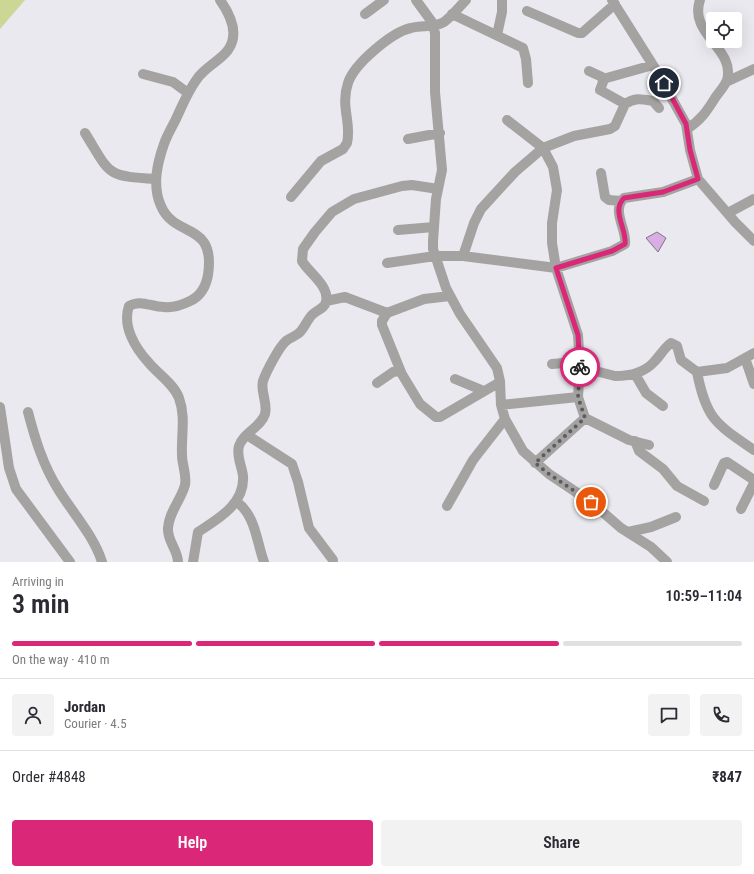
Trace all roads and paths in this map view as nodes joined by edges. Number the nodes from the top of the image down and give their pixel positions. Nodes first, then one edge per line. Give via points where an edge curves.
1 (220, 0) edge
2 (384, 0) edge
3 (416, 0) edge
4 (466, 0) edge
5 (502, 0) edge
6 (700, 0) edge
7 (613, 2) edge
8 (527, 12) dead end
9 (365, 14) dead end
10 (452, 14) junction
11 (434, 26) junction
12 (497, 35) junction
13 (653, 65) junction
14 (754, 70) edge
15 (589, 71) dead end
16 (143, 74) dead end
17 (603, 79) junction
18 (726, 82) junction
19 (528, 83) dead end
20 (188, 93) junction
21 (625, 104) junction
22 (658, 108) dead end
23 (507, 120) dead end
24 (687, 129) junction
25 (85, 133) dead end
26 (440, 133) junction
27 (408, 139) dead end
28 (543, 148) junction
29 (601, 173) dead end
30 (156, 179) junction
31 (698, 179) junction
32 (438, 189) junction
33 (291, 197) dead end
34 (754, 199) edge
35 (621, 201) junction
36 (728, 213) junction
37 (434, 227) junction
38 (398, 230) dead end
39 (754, 242) edge
40 (435, 256) junction
41 (463, 256) junction
42 (387, 263) dead end
43 (556, 268) junction
44 (450, 296) junction
45 (326, 301) junction
46 (387, 312) junction
47 (750, 355) edge
48 (552, 364) dead end
49 (580, 366) junction
50 (401, 372) junction
51 (697, 372) junction
52 (635, 374) junction
53 (455, 379) dead end
54 (500, 382) junction
55 (377, 383) dead end
56 (754, 384) edge
57 (484, 391) junction
58 (578, 397) junction
59 (501, 405) junction
60 (663, 406) dead end
61 (0, 407) edge
62 (28, 412) dead end
63 (585, 418) junction
64 (505, 419) junction
65 (247, 435) junction
66 (635, 441) junction
67 (649, 445) dead end
68 (754, 450) edge
69 (535, 463) junction
70 (754, 480) edge
71 (754, 483) edge
72 (714, 485) dead end
73 (236, 501) junction
74 (704, 501) dead end
75 (447, 506) dead end
76 (742, 509) dead end
77 (676, 517) dead end
78 (628, 532) junction
79 (333, 560) dead end
80 (70, 562) edge
81 (102, 562) edge
82 (178, 562) edge
83 (193, 562) edge
84 (264, 562) edge
85 (667, 562) edge

1 - 20 street via 231,17 233,39 228,50 197,78
2 - 9 street
3 - 11 street via 428,13
4 - 10 street
5 - 12 street
6 - 18 street via 698,18 705,33 726,61
7 - 8 street via 582,33
7 - 13 street
10 - 11 street via 444,22
10 - 12 street
11 - 26 street via 435,92
11 - 33 street via 411,28 400,33 352,72 344,102 347,143 343,149 321,161
12 - 19 street via 523,48
13 - 17 street
13 - 24 street
14 - 18 street
15 - 17 street
16 - 20 street via 173,82
17 - 21 street via 600,90
18 - 24 street via 704,116
20 - 30 street via 164,142 158,160
21 - 22 street via 632,99 640,98 653,101
21 - 28 street via 613,128 574,136
23 - 28 street
24 - 31 street
25 - 30 street via 110,171 124,177
26 - 27 street
26 - 32 street via 442,170
28 - 41 street via 515,172 480,209
28 - 43 street via 553,167 556,180 552,234
29 - 35 street via 605,197
30 - 82 street via 158,196 166,213 199,235 208,251 209,262 208,276 198,296 172,307 136,302 129,306 126,320 138,349 179,397 184,424 182,455 186,478 168,527 170,543
31 - 35 street via 663,192 624,198
31 - 36 street
32 - 37 street
32 - 45 street via 402,186 354,199 332,212 314,232 301,256 304,265 323,288
34 - 36 street
35 - 43 street via 620,216 625,244 612,251
36 - 39 street
37 - 38 street
37 - 40 street
40 - 41 street
40 - 42 street
40 - 44 street
41 - 43 street
43 - 49 street via 578,335
44 - 46 street via 424,299
44 - 54 street via 497,368
45 - 46 street via 345,297
45 - 65 street via 297,335 284,344 262,382 265,413 262,420
46 - 50 street via 382,325
47 - 51 street via 727,368
47 - 56 street
48 - 49 street
49 - 52 street via 616,376
49 - 58 street
50 - 55 street via 397,370
50 - 57 street via 420,404 436,417
51 - 52 street via 682,360 674,342 668,344 654,362
51 - 68 street via 704,403 711,416 730,435
52 - 60 street via 646,392
53 - 57 street
54 - 57 street
54 - 59 street
58 - 59 street
58 - 63 street
59 - 64 street
61 - 80 street via 9,468 16,489
62 - 81 street via 49,473 95,546
63 - 66 street
63 - 69 street
64 - 69 street via 523,451
64 - 75 street via 473,460
65 - 73 street via 238,448 242,486
65 - 79 street via 292,464 309,528
66 - 67 street
66 - 74 street via 639,451 659,466 681,489
69 - 78 street via 591,502
70 - 72 street via 727,462 724,463
71 - 76 street
73 - 83 street via 216,521 198,532
73 - 84 street via 251,517
77 - 78 street via 651,527
78 - 85 street via 651,547

